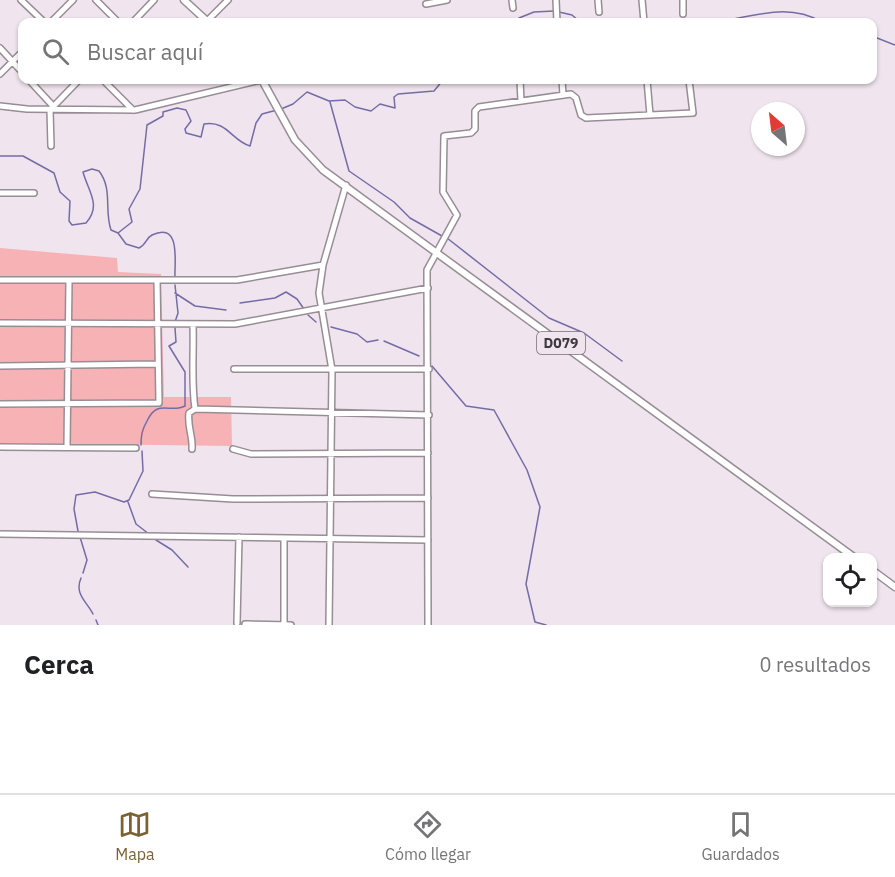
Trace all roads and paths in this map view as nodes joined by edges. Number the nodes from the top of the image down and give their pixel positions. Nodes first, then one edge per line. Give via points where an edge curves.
1 (21, 0) edge
2 (73, 0) edge
3 (96, 0) edge
4 (154, 0) edge
5 (184, 0) edge
6 (228, 0) edge
7 (447, 0) edge
8 (512, 0) edge
9 (598, 0) edge
10 (642, 0) edge
11 (683, 0) edge
12 (556, 3) edge
13 (426, 4) dead end
14 (513, 8) dead end
15 (599, 12) dead end
16 (683, 14) dead end
17 (40, 18) edge
18 (55, 18) edge
19 (114, 18) edge
20 (137, 18) edge
21 (203, 18) edge
22 (211, 18) edge
23 (557, 18) edge
24 (644, 18) edge
25 (0, 48) edge
26 (18, 57) edge
27 (14, 62) junction
28 (18, 67) edge
29 (0, 74) edge
30 (32, 84) edge
31 (75, 84) edge
32 (107, 84) edge
33 (247, 84) edge
34 (264, 84) edge
35 (520, 84) edge
36 (562, 84) edge
37 (647, 84) edge
38 (689, 84) edge
39 (563, 94) junction
40 (521, 101) junction
41 (0, 106) edge
42 (52, 108) junction
43 (133, 110) junction
44 (650, 115) junction
45 (51, 146) dead end
46 (345, 185) junction
47 (0, 193) edge
48 (34, 193) dead end
49 (436, 252) junction
50 (323, 265) junction
51 (0, 280) edge
52 (69, 280) junction
53 (157, 280) junction
54 (428, 288) junction
55 (322, 309) junction
56 (0, 323) edge
57 (68, 323) junction
58 (158, 323) junction
59 (193, 325) junction
60 (157, 364) junction
61 (0, 366) edge
62 (67, 366) junction
63 (234, 369) dead end
64 (429, 369) junction
65 (332, 370) junction
66 (0, 404) edge
67 (68, 405) junction
68 (195, 409) junction
69 (332, 410) junction
70 (429, 415) junction
71 (0, 447) edge
72 (67, 447) junction
73 (136, 448) dead end
74 (192, 449) dead end
75 (233, 450) dead end
76 (331, 452) junction
77 (428, 453) junction
78 (152, 494) dead end
79 (332, 497) junction
80 (428, 498) junction
81 (0, 534) edge
82 (239, 537) junction
83 (284, 538) junction
84 (331, 538) junction
85 (428, 540) junction
86 (848, 553) edge
87 (877, 573) edge
88 (895, 587) edge
89 (237, 623) dead end
90 (245, 624) edge
91 (284, 625) edge
92 (291, 625) edge
93 (328, 625) edge
94 (422, 625) edge
95 (428, 625) edge

1 - 17 street
2 - 18 street
3 - 19 street
4 - 20 street
5 - 21 main road
6 - 22 street
7 - 13 street
8 - 14 street
9 - 15 street
10 - 24 street
11 - 16 street
12 - 23 street
25 - 27 street
26 - 27 street
27 - 28 street
27 - 29 street
30 - 42 street
31 - 42 street
32 - 43 street
33 - 43 street
34 - 46 main road, D079 via 295,140 311,160
35 - 40 street
36 - 39 street
37 - 44 street
38 - 44 street via 693,113
39 - 40 street
39 - 44 street via 574,95 581,115 586,118
40 - 49 street via 479,107 471,133 444,136 443,192 458,215
41 - 42 street
42 - 43 street
42 - 45 street
46 - 49 main road, D079
46 - 50 street
47 - 48 street
49 - 54 street via 427,270
49 - 86 main road, D079
50 - 53 street via 237,280
50 - 55 street via 319,293
51 - 52 street
52 - 53 street
52 - 57 street
53 - 58 street
54 - 55 street
54 - 64 street
55 - 59 street via 235,324
55 - 65 street
56 - 57 street
57 - 58 street
57 - 62 street
58 - 59 street
58 - 60 street
59 - 68 street via 191,382
60 - 62 street
60 - 67 street via 159,403
61 - 62 street
62 - 67 street
63 - 65 street
64 - 65 street
64 - 70 street
65 - 69 street
66 - 67 street
67 - 72 street
68 - 69 street
68 - 74 street via 189,412 187,422
69 - 70 street
69 - 76 street
70 - 77 street
71 - 72 street
72 - 73 street
75 - 76 street via 251,454
76 - 77 street
76 - 79 street
77 - 80 street
78 - 79 street via 232,499
79 - 80 street
79 - 84 street
80 - 85 street
81 - 82 street
82 - 83 street
82 - 89 street
83 - 84 street
83 - 91 street
84 - 85 street
84 - 93 street
85 - 95 street
87 - 88 main road
90 - 91 street
91 - 92 street
94 - 95 street

